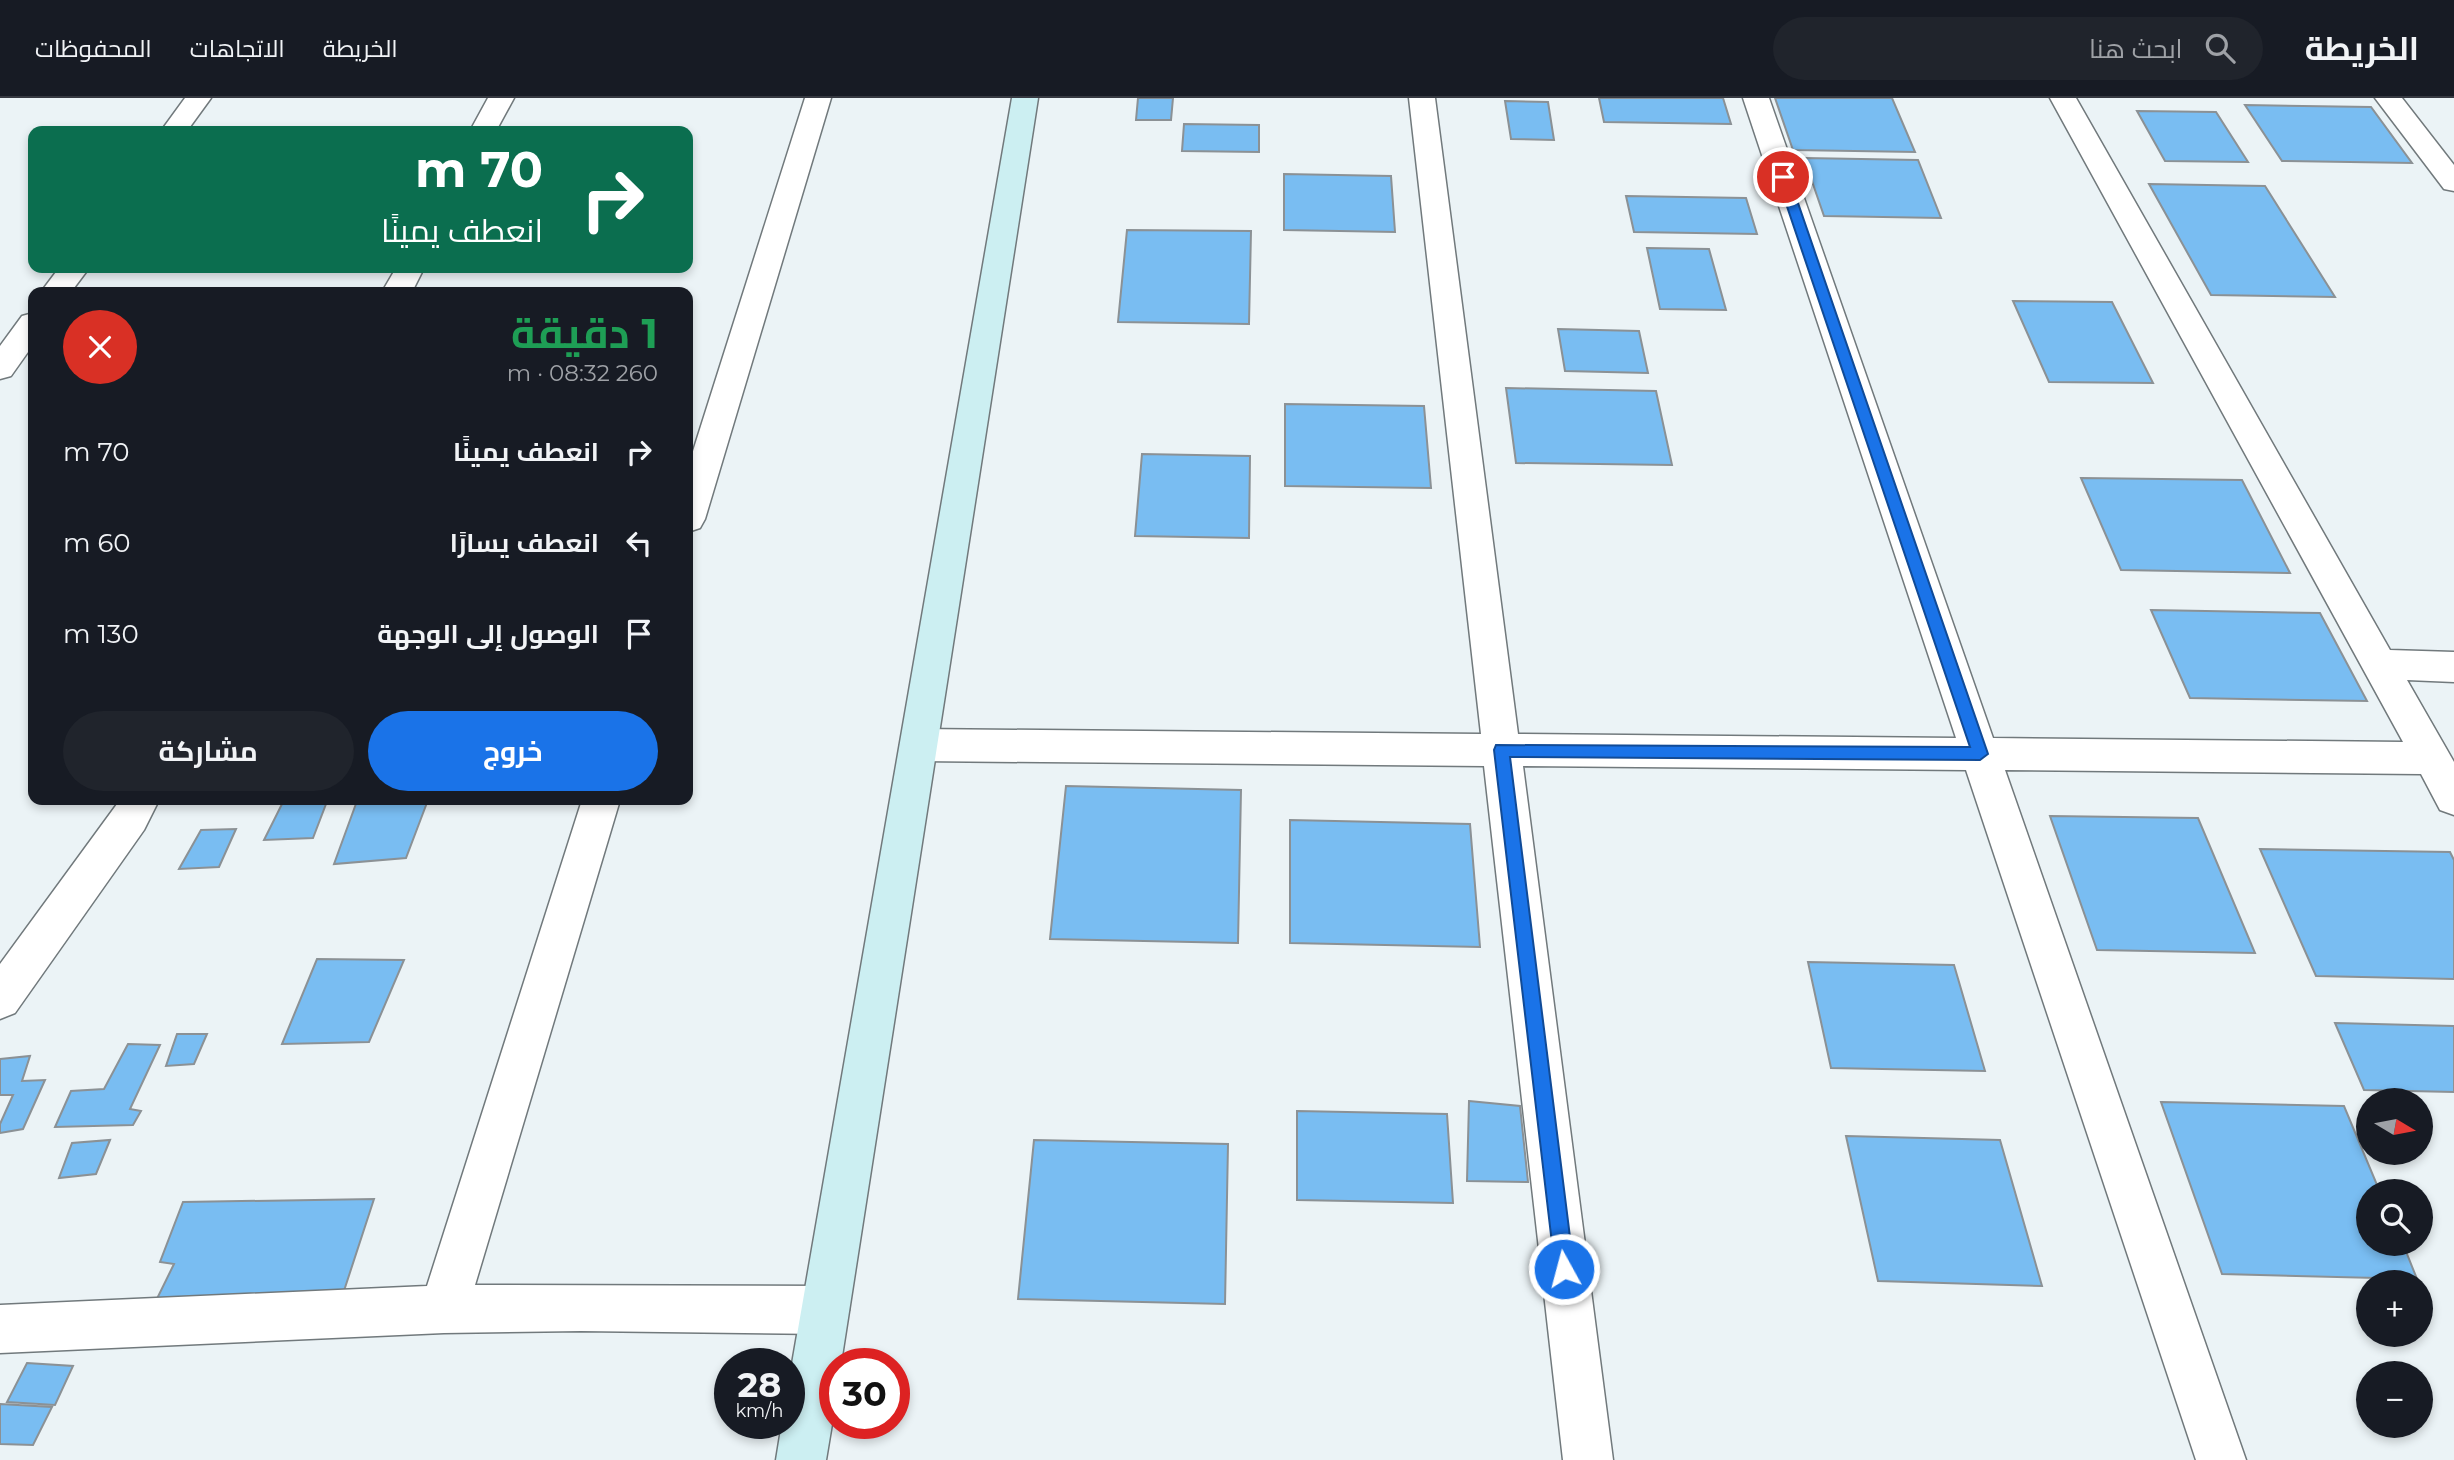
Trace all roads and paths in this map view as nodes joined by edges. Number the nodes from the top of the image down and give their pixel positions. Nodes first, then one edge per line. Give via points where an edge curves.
1 (198, 98) edge
2 (500, 98) edge
3 (818, 98) edge
4 (1025, 98) edge
5 (1422, 98) edge
6 (1756, 98) edge
7 (2063, 98) edge
8 (2388, 98) edge
9 (178, 126) edge
10 (486, 126) edge
11 (2454, 183) edge
12 (28, 330) edge
13 (0, 368) edge
14 (702, 425) edge
15 (693, 485) edge
16 (2379, 664) junction
17 (2454, 667) edge
18 (919, 745) junction
19 (1502, 750) junction
20 (1980, 754) junction
21 (2431, 758) junction
22 (2454, 798) edge
23 (137, 805) edge
24 (599, 805) edge
25 (0, 999) edge
26 (444, 1309) junction
27 (825, 1310) junction
28 (0, 1329) edge
29 (800, 1460) edge
30 (1588, 1460) edge
31 (2221, 1460) edge

1 - 9 street
2 - 10 street
3 - 14 street
4 - 18 street
5 - 19 street
6 - 20 street
7 - 16 street
8 - 11 street
12 - 13 street
14 - 15 street
16 - 17 street
16 - 21 street
18 - 19 street
18 - 27 street
19 - 20 street
19 - 30 street
20 - 21 street
20 - 31 street
21 - 22 street
23 - 25 street
24 - 26 street
26 - 27 street
26 - 28 street
27 - 29 street

